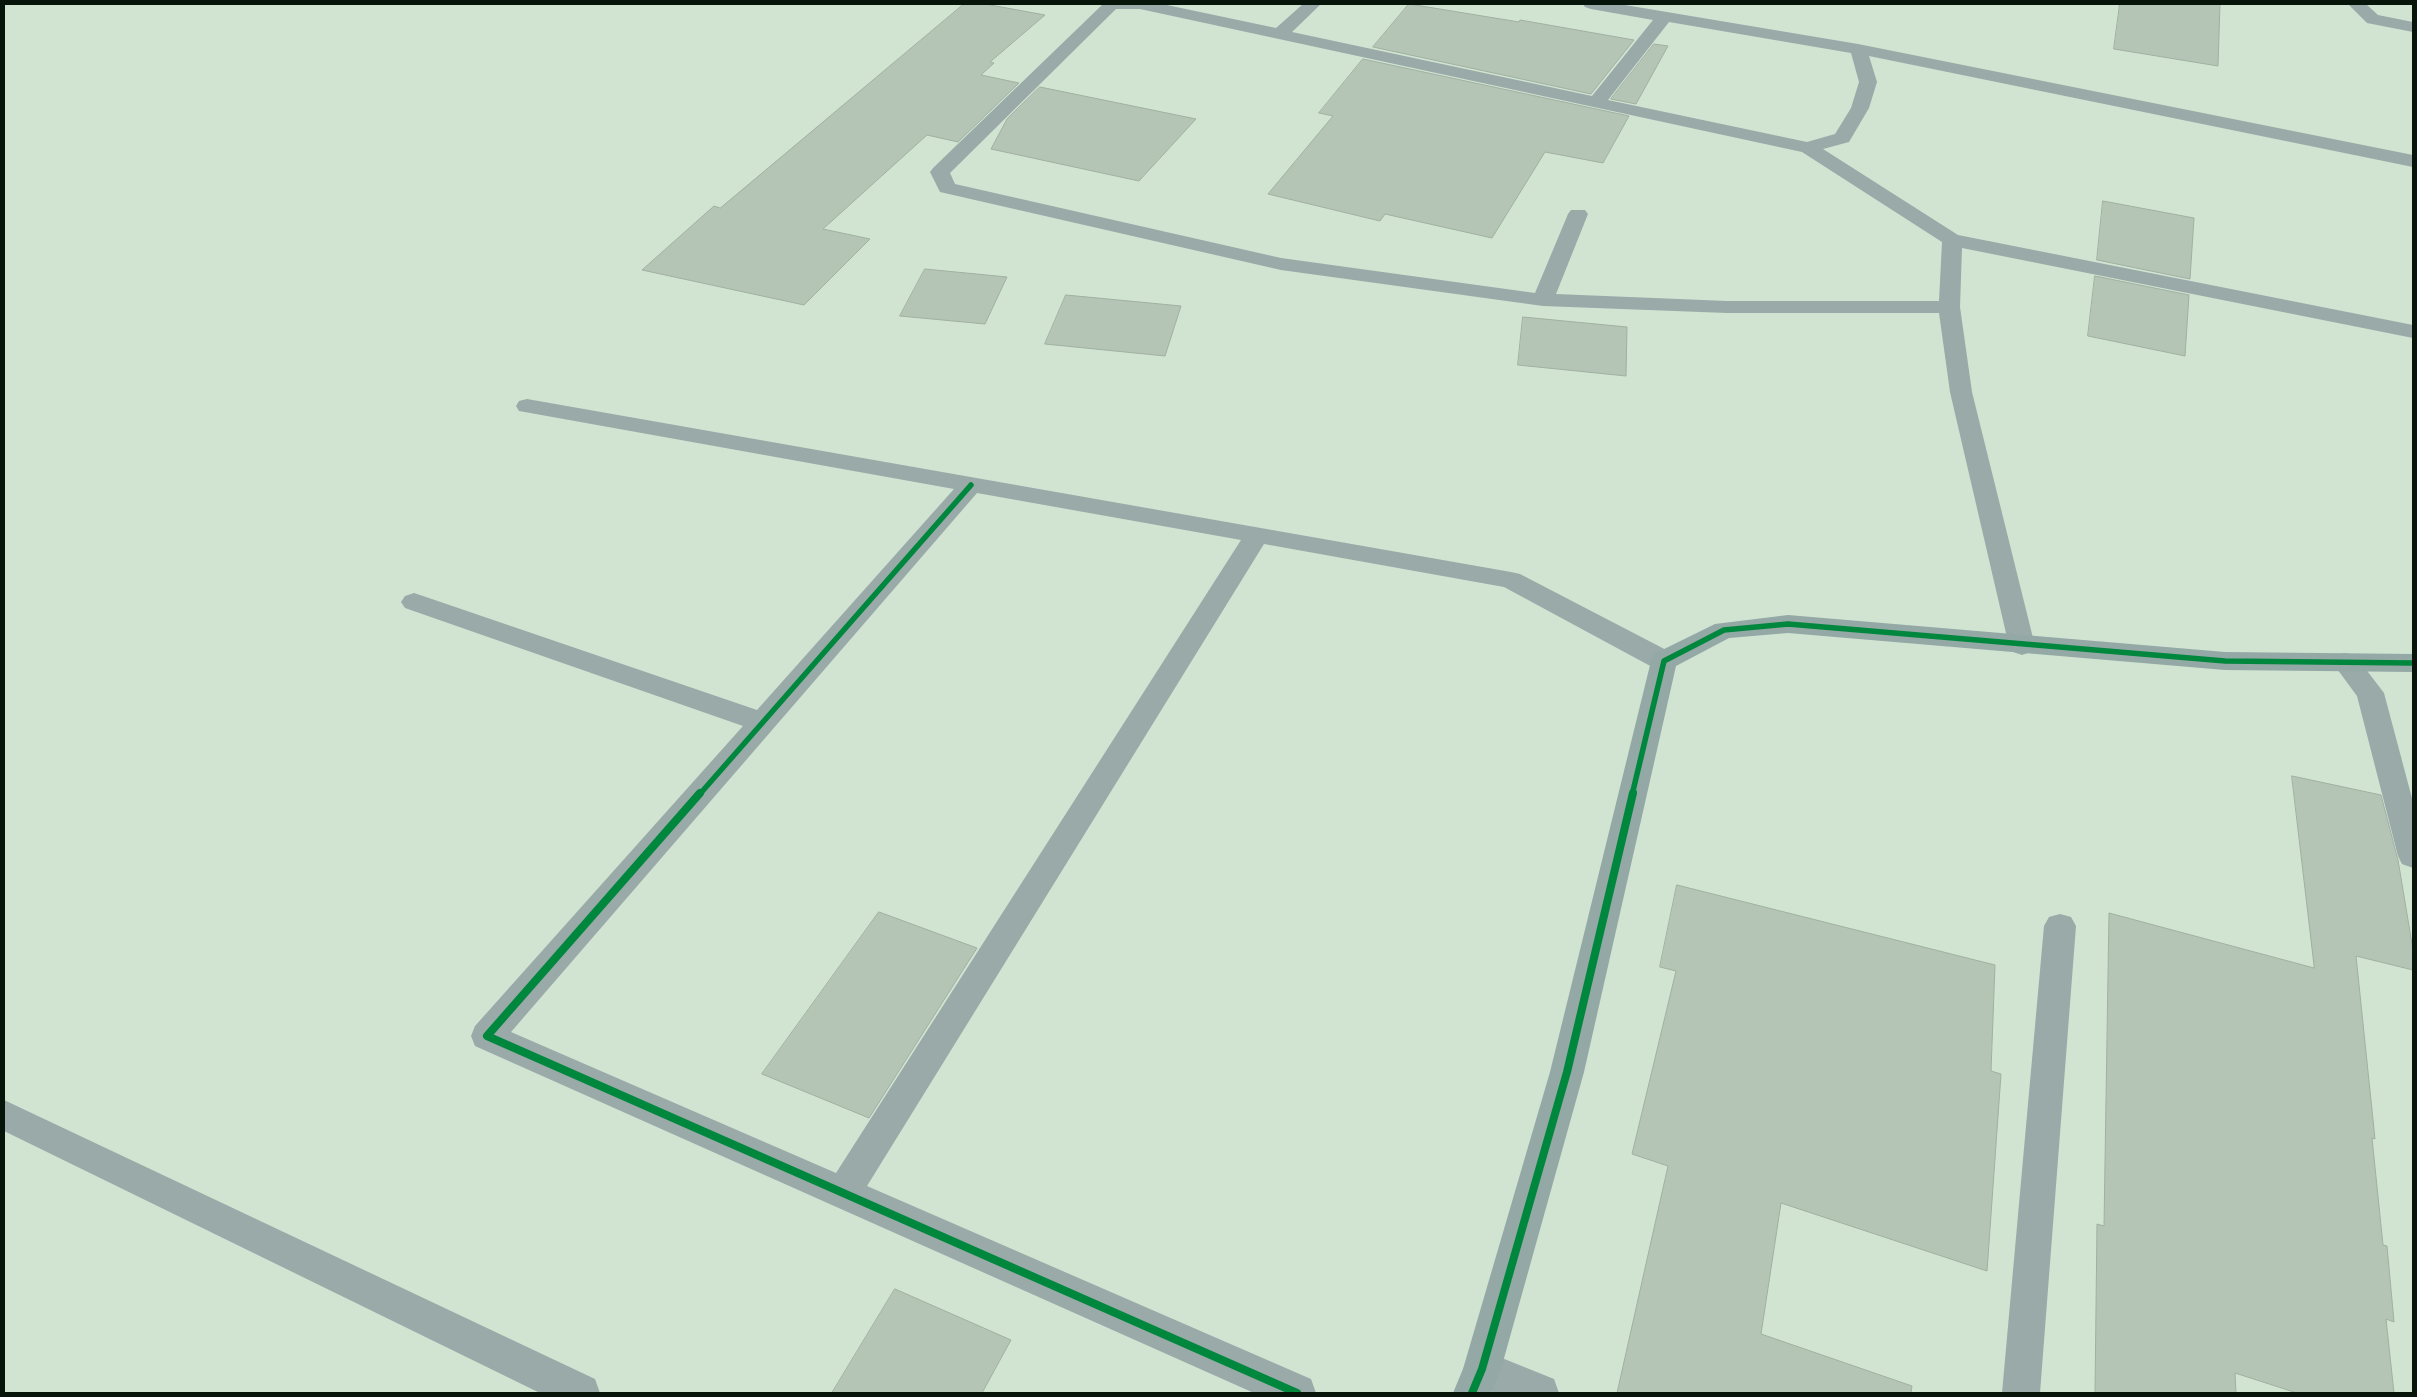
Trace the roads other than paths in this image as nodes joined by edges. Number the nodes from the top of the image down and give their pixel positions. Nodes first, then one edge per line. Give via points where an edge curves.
1 (1112, 4) edge
2 (1313, 4) edge
3 (1591, 4) edge
4 (2356, 4) edge
5 (1665, 16) junction
6 (2413, 27) edge
7 (1279, 34) junction
8 (1858, 49) junction
9 (1597, 102) junction
10 (1808, 148) junction
11 (2413, 161) edge
12 (1578, 214) dead end
13 (1952, 240) junction
14 (1543, 300) junction
15 (1949, 307) junction
16 (2413, 332) edge
17 (527, 406) dead end
18 (971, 485) junction
19 (1257, 536) junction
20 (414, 602) dead end
21 (2022, 646) junction
22 (1664, 661) junction
23 (2345, 662) junction
24 (2413, 663) edge
25 (763, 722) junction
26 (2413, 856) edge
27 (2060, 926) dead end
28 (4, 1115) edge
29 (843, 1193) junction
30 (1477, 1381) edge
31 (581, 1393) edge
32 (1297, 1393) edge
33 (1540, 1393) edge
34 (2021, 1393) edge

1 - 7 street via 1140,4
1 - 14 street via 940,172 947,188 1281,264
2 - 7 street
3 - 5 street
4 - 6 street via 2373,19
5 - 8 street
5 - 9 street
7 - 9 street
8 - 10 street via 1868,82 1860,108 1842,138
8 - 11 street
9 - 10 street
10 - 13 street
12 - 14 street
13 - 15 street
13 - 16 street
14 - 15 street via 1727,307
15 - 21 street via 1961,392
17 - 18 street
18 - 19 street
18 - 25 street
19 - 22 street via 1511,580
19 - 29 street
20 - 25 street
21 - 22 street via 1788,624 1724,630
21 - 23 street via 2225,661
22 - 30 street via 1567,1072
23 - 24 street
23 - 26 street via 2370,693
25 - 29 street via 487,1036
27 - 34 street
28 - 31 street
29 - 32 street
30 - 33 street

